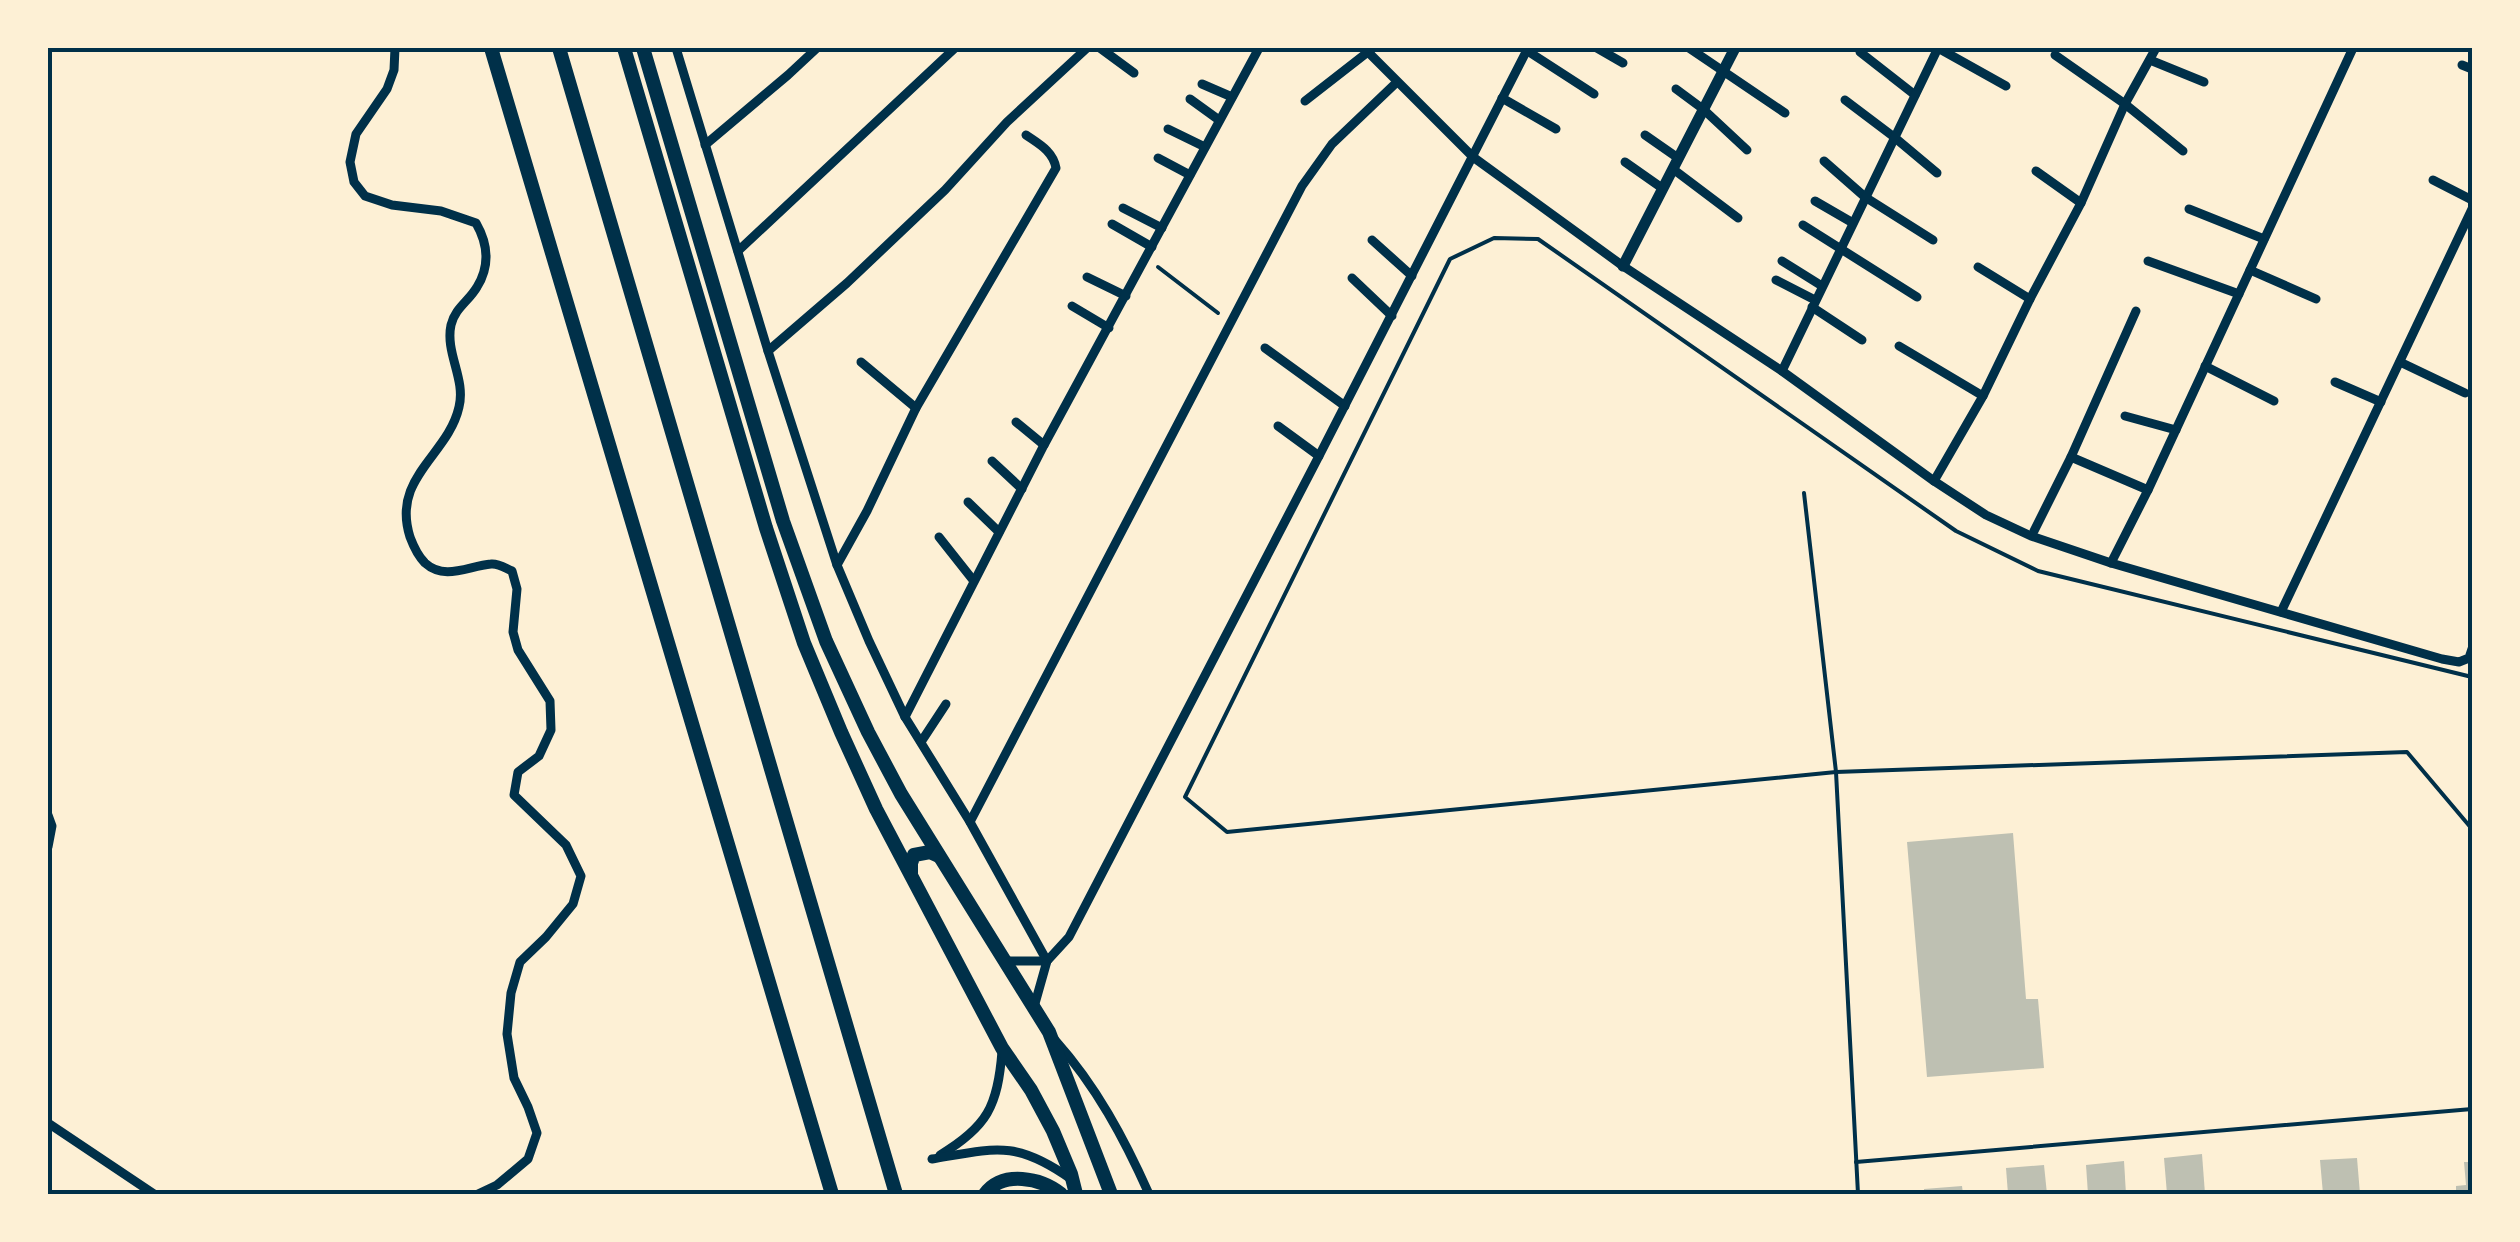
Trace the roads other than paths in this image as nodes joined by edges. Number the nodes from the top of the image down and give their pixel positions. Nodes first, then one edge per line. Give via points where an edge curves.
1 (395, 48) edge
2 (490, 48) edge
3 (559, 48) edge
4 (624, 48) edge
5 (643, 48) edge
6 (676, 48) edge
7 (816, 48) edge
8 (955, 48) edge
9 (1087, 48) edge
10 (1100, 48) edge
11 (1259, 48) edge
12 (1597, 48) edge
13 (1689, 48) edge
14 (1735, 48) edge
15 (1938, 48) edge
16 (2156, 48) edge
17 (2354, 48) edge
18 (1368, 49) edge
19 (1527, 49) edge
20 (1860, 52) dead end
21 (2055, 55) dead end
22 (2150, 60) junction
23 (1623, 63) dead end
24 (2462, 64) dead end
25 (2472, 69) edge
26 (1722, 72) junction
27 (1134, 73) dead end
28 (1397, 82) junction
29 (2204, 82) dead end
30 (1202, 84) dead end
31 (2006, 86) dead end
32 (1676, 90) dead end
33 (1594, 94) dead end
34 (1915, 95) junction
35 (1232, 98) junction
36 (1502, 98) junction
37 (1190, 99) dead end
38 (1845, 100) dead end
39 (1305, 101) dead end
40 (2126, 104) junction
41 (1703, 109) junction
42 (1785, 114) dead end
43 (1220, 120) junction
44 (1168, 129) dead end
45 (1556, 129) dead end
46 (1026, 135) dead end
47 (1645, 135) dead end
48 (1894, 137) junction
49 (706, 145) junction
50 (1205, 147) junction
51 (1747, 150) dead end
52 (2183, 151) dead end
53 (1473, 157) junction
54 (1158, 158) dead end
55 (1824, 161) dead end
56 (1625, 162) dead end
57 (1675, 163) junction
58 (2036, 171) dead end
59 (1937, 173) dead end
60 (1190, 175) junction
61 (2433, 180) dead end
62 (1662, 188) junction
63 (1865, 197) junction
64 (1815, 200) dead end
65 (2472, 200) edge
66 (2081, 203) junction
67 (1123, 208) dead end
68 (2189, 209) dead end
69 (2472, 209) edge
70 (1738, 218) dead end
71 (1853, 222) junction
72 (1112, 224) dead end
73 (1802, 225) dead end
74 (1162, 228) junction
75 (2264, 239) junction
76 (1372, 240) dead end
77 (1932, 240) dead end
78 (1152, 247) junction
79 (1840, 249) junction
80 (738, 250) junction
81 (2148, 260) dead end
82 (1782, 261) dead end
83 (1623, 266) junction
84 (1978, 267) dead end
85 (2250, 270) junction
86 (1412, 276) junction
87 (1088, 277) dead end
88 (1352, 278) dead end
89 (1776, 280) dead end
90 (1822, 286) junction
91 (2239, 294) junction
92 (1126, 296) junction
93 (1918, 297) dead end
94 (2030, 299) junction
95 (2316, 299) dead end
96 (1813, 304) junction
97 (1072, 306) dead end
98 (2136, 311) dead end
99 (1392, 316) junction
100 (1109, 328) junction
101 (1862, 340) dead end
102 (1899, 346) dead end
103 (1265, 348) dead end
104 (768, 351) junction
105 (861, 362) dead end
106 (2400, 362) junction
107 (2206, 366) junction
108 (1782, 371) junction
109 (2335, 382) dead end
110 (2465, 393) dead end
111 (1983, 396) junction
112 (2274, 401) dead end
113 (2381, 402) junction
114 (1345, 406) junction
115 (916, 408) junction
116 (2125, 416) dead end
117 (1016, 422) dead end
118 (1278, 426) dead end
119 (2176, 430) junction
120 (1044, 445) junction
121 (1320, 456) junction
122 (2071, 457) junction
123 (992, 461) dead end
124 (1934, 481) junction
125 (1022, 489) junction
126 (2148, 490) junction
127 (1804, 493) dead end
128 (968, 502) dead end
129 (2034, 530) dead end
130 (999, 532) junction
131 (939, 537) dead end
132 (2111, 563) junction
133 (837, 564) junction
134 (974, 580) junction
135 (2282, 612) junction
136 (2472, 650) edge
137 (2472, 677) edge
138 (946, 704) dead end
139 (906, 717) junction
140 (921, 742) junction
141 (1836, 772) junction
142 (48, 816) edge
143 (970, 822) junction
144 (2472, 829) edge
145 (48, 846) edge
146 (939, 856) junction
147 (912, 877) junction
148 (1004, 960) junction
149 (1047, 961) junction
150 (1034, 1007) junction
151 (1049, 1032) junction
152 (1002, 1048) junction
153 (2472, 1110) edge
154 (48, 1123) edge
155 (1856, 1162) junction
156 (1074, 1188) edge
157 (154, 1194) edge
158 (478, 1194) edge
159 (832, 1194) edge
160 (896, 1194) edge
161 (985, 1194) edge
162 (1062, 1194) edge
163 (1110, 1194) edge
164 (1149, 1194) edge
165 (1858, 1194) edge

1 - 158 street via 387,89 356,134 354,182 365,196 476,223 487,248 477,288 452,324 461,404 412,488 404,516 424,562 441,572 494,563 512,571 513,632 550,700 551,730 538,756 518,772 514,795 566,845 581,876 574,904 520,962 511,992 507,1034 514,1078 537,1133 528,1159
2 - 159 main road
3 - 160 main road
4 - 147 main road via 804,643
5 - 146 main road via 783,521 826,641 868,732
6 - 49 street
7 - 49 street
8 - 80 street
9 - 104 street via 847,284
10 - 27 street
11 - 35 street
12 - 23 street
13 - 26 street
14 - 26 street
15 - 31 street
15 - 34 street
16 - 22 street
17 - 75 street
18 - 28 street
18 - 39 street
19 - 33 street
19 - 36 street
20 - 34 street
21 - 40 street
22 - 29 street
22 - 40 street
24 - 25 street
26 - 41 street
26 - 42 street
28 - 53 street
28 - 143 street via 1332,144 1302,186
30 - 35 street
32 - 41 street
34 - 48 street
35 - 43 street
36 - 45 street
36 - 53 street
37 - 43 street
38 - 48 street
40 - 52 street
40 - 66 street
41 - 51 street
41 - 57 street
43 - 50 street
44 - 50 street
46 - 115 street via 1049,151 1056,168
47 - 57 street
48 - 59 street
48 - 63 street
49 - 80 street
50 - 60 street
53 - 83 street
53 - 86 street
54 - 60 street
55 - 63 street
56 - 62 street
57 - 62 street
57 - 70 street
58 - 66 street
60 - 74 street
61 - 65 street
62 - 83 street
63 - 71 street
63 - 77 street
64 - 71 street
66 - 94 street
67 - 74 street
68 - 75 street
69 - 106 street
71 - 79 street
72 - 78 street
73 - 79 street
74 - 78 street
75 - 85 street
76 - 86 street
78 - 92 street
79 - 90 street
79 - 93 street
80 - 104 street
81 - 91 street
82 - 90 street
83 - 108 street
84 - 94 street
85 - 91 street
85 - 95 street
86 - 99 street
87 - 92 street
88 - 99 street
89 - 96 street
90 - 96 street
91 - 107 street
92 - 100 street
94 - 111 street
96 - 101 street
96 - 108 street
97 - 100 street
98 - 122 street
99 - 114 street
100 - 120 street
102 - 111 street
103 - 114 street
104 - 133 street
105 - 115 street
106 - 110 street
106 - 113 street
107 - 112 street
107 - 119 street
108 - 124 street
109 - 113 street
111 - 124 street
113 - 135 street
114 - 121 street
115 - 133 street
116 - 119 street
117 - 120 street
118 - 121 street
119 - 126 street
120 - 125 street
121 - 149 street via 1069,937
122 - 126 street
122 - 129 street
123 - 125 street
124 - 132 street via 2031,536
125 - 130 street
126 - 132 street
127 - 141 lane
128 - 130 street
130 - 134 street
131 - 134 street
132 - 135 street
133 - 139 street
134 - 139 street
135 - 136 street via 2459,662
137 - 141 lane via 2038,571 1956,530 1538,239 1494,238 1450,259 1184,797 1226,832
138 - 140 street
139 - 140 street
140 - 143 street
141 - 144 lane via 2407,752
141 - 155 lane
142 - 145 street
143 - 149 street
146 - 147 main road via 914,856
146 - 148 main road
147 - 152 main road
148 - 149 street
148 - 150 main road
149 - 150 street
150 - 151 main road
151 - 163 main road
151 - 164 street via 1111,1116
152 - 156 main road via 1052,1131
152 - 156 street via 986,1117 975,1132 932,1159 1004,1149 1030,1154
153 - 155 lane
154 - 157 street
155 - 165 lane
161 - 162 main road via 1015,1178

